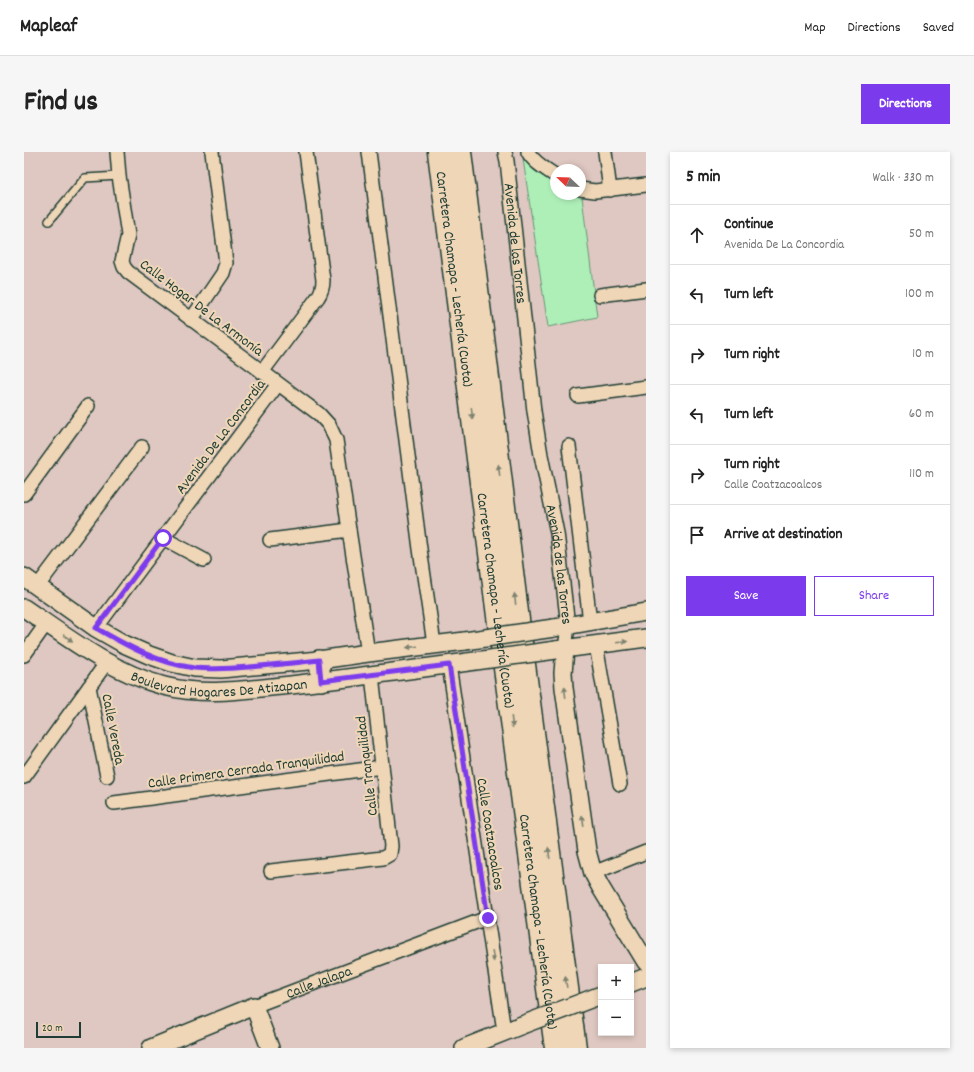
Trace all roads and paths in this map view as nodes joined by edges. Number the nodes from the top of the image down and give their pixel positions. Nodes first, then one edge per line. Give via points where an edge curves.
1 (117, 152) edge
2 (212, 152) edge
3 (306, 152) edge
4 (369, 152) edge
5 (439, 152) edge
6 (460, 152) edge
7 (504, 152) edge
8 (528, 152) edge
9 (605, 152) edge
10 (550, 172) edge
11 (119, 176) junction
12 (646, 186) edge
13 (586, 190) edge
14 (610, 190) junction
15 (49, 221) dead end
16 (646, 289) edge
17 (600, 295) dead end
18 (191, 320) junction
19 (262, 372) junction
20 (278, 384) junction
21 (646, 387) edge
22 (578, 396) dead end
23 (88, 406) dead end
24 (568, 446) dead end
25 (142, 447) dead end
26 (24, 494) edge
27 (348, 530) junction
28 (163, 538) junction
29 (270, 540) dead end
30 (204, 560) dead end
31 (30, 582) edge
32 (24, 608) edge
33 (646, 612) edge
34 (590, 622) junction
35 (46, 624) junction
36 (561, 627) junction
37 (96, 628) junction
38 (646, 638) edge
39 (434, 644) junction
40 (596, 645) junction
41 (560, 650) junction
42 (368, 653) junction
43 (24, 655) edge
44 (319, 660) junction
45 (107, 662) junction
46 (449, 665) junction
47 (372, 675) junction
48 (321, 681) junction
49 (89, 687) junction
50 (382, 767) junction
51 (106, 776) dead end
52 (24, 777) edge
53 (620, 784) dead end
54 (114, 803) dead end
55 (646, 852) edge
56 (271, 871) dead end
57 (593, 872) junction
58 (488, 918) junction
59 (646, 962) edge
60 (646, 977) edge
61 (634, 982) edge
62 (598, 996) edge
63 (254, 1006) junction
64 (504, 1032) junction
65 (162, 1046) edge
66 (270, 1048) edge
67 (464, 1048) edge
68 (556, 1048) edge
69 (575, 1048) edge

1 - 11 street, Calle Hogar De La Armonía
2 - 18 street via 226,263 223,273
3 - 19 street via 323,286 318,297
4 - 39 street
5 -> 68 highway, Carretera Chamapa - Lechería (Cuota)
69 -> 6 highway, Carretera Chamapa - Lechería (Cuota) via 517,612
7 - 36 street, Avenida de las Torres via 508,169 534,411 557,533
8 - 10 street via 538,164
9 - 14 street
11 - 15 lane via 85,178
11 - 18 street, Calle Hogar De La Armonía via 128,235 122,261 124,267
12 - 14 street
13 - 14 street
16 - 17 street
18 - 19 street, Calle Hogar De La Armonía
19 - 20 street, Calle Hogar De La Armonía
20 - 27 street, Avenida De La Concordia via 319,414 329,425 336,440
20 - 28 street, Avenida De La Concordia
21 - 22 street
23 - 26 street
24 - 34 street
25 - 31 street
27 - 29 street
27 - 42 street, Avenida De La Concordia
28 - 30 street
28 - 37 street, Avenida De La Concordia
31 - 37 street, Boulevard Hogares De Atizapan
32 - 35 street, Boulevard Hogares De Atizapan
33 - 34 street, Boulevard Hogares De Atizapan
34 - 36 street, Boulevard Hogares De Atizapan
35 - 43 street
35 -> 45 street, Boulevard Hogares De Atizapan
36 - 39 street, Boulevard Hogares De Atizapan, bridge
36 - 41 street, Avenida de las Torres
37 - 44 street, Boulevard Hogares De Atizapan via 149,655 195,668 221,669
40 -> 38 street, Boulevard Hogares De Atizapan
39 -> 42 street, Boulevard Hogares De Atizapan
40 - 41 street, Boulevard Hogares De Atizapan
40 - 53 street
41 - 46 street, Boulevard Hogares De Atizapan, bridge
57 -> 41 street, Avenida de las Torres via 587,852
42 - 44 street, Boulevard Hogares De Atizapan
44 - 48 main road
45 - 48 street, Boulevard Hogares De Atizapan via 164,686 192,691 222,692
45 - 49 street
46 - 47 street, Boulevard Hogares De Atizapan
46 - 58 street, Calle Coatzacoalcos
47 - 48 street, Boulevard Hogares De Atizapan
47 - 50 street, Calle Tranquilidad
49 - 51 street, Calle Vereda
49 - 52 street
50 - 54 street, Calle Primera Cerrada Tranquilidad
50 - 56 street, Calle Tranquilidad via 392,846 390,854 383,858
55 - 57 street
57 - 59 street, Avenida de las Torres
58 - 63 street, Calle Jalapa
58 -> 64 street, Calle Coatzacoalcos
60 - 61 street
62 - 64 street, bridge
63 - 65 street, Calle Jalapa
63 - 66 street
64 - 67 street

